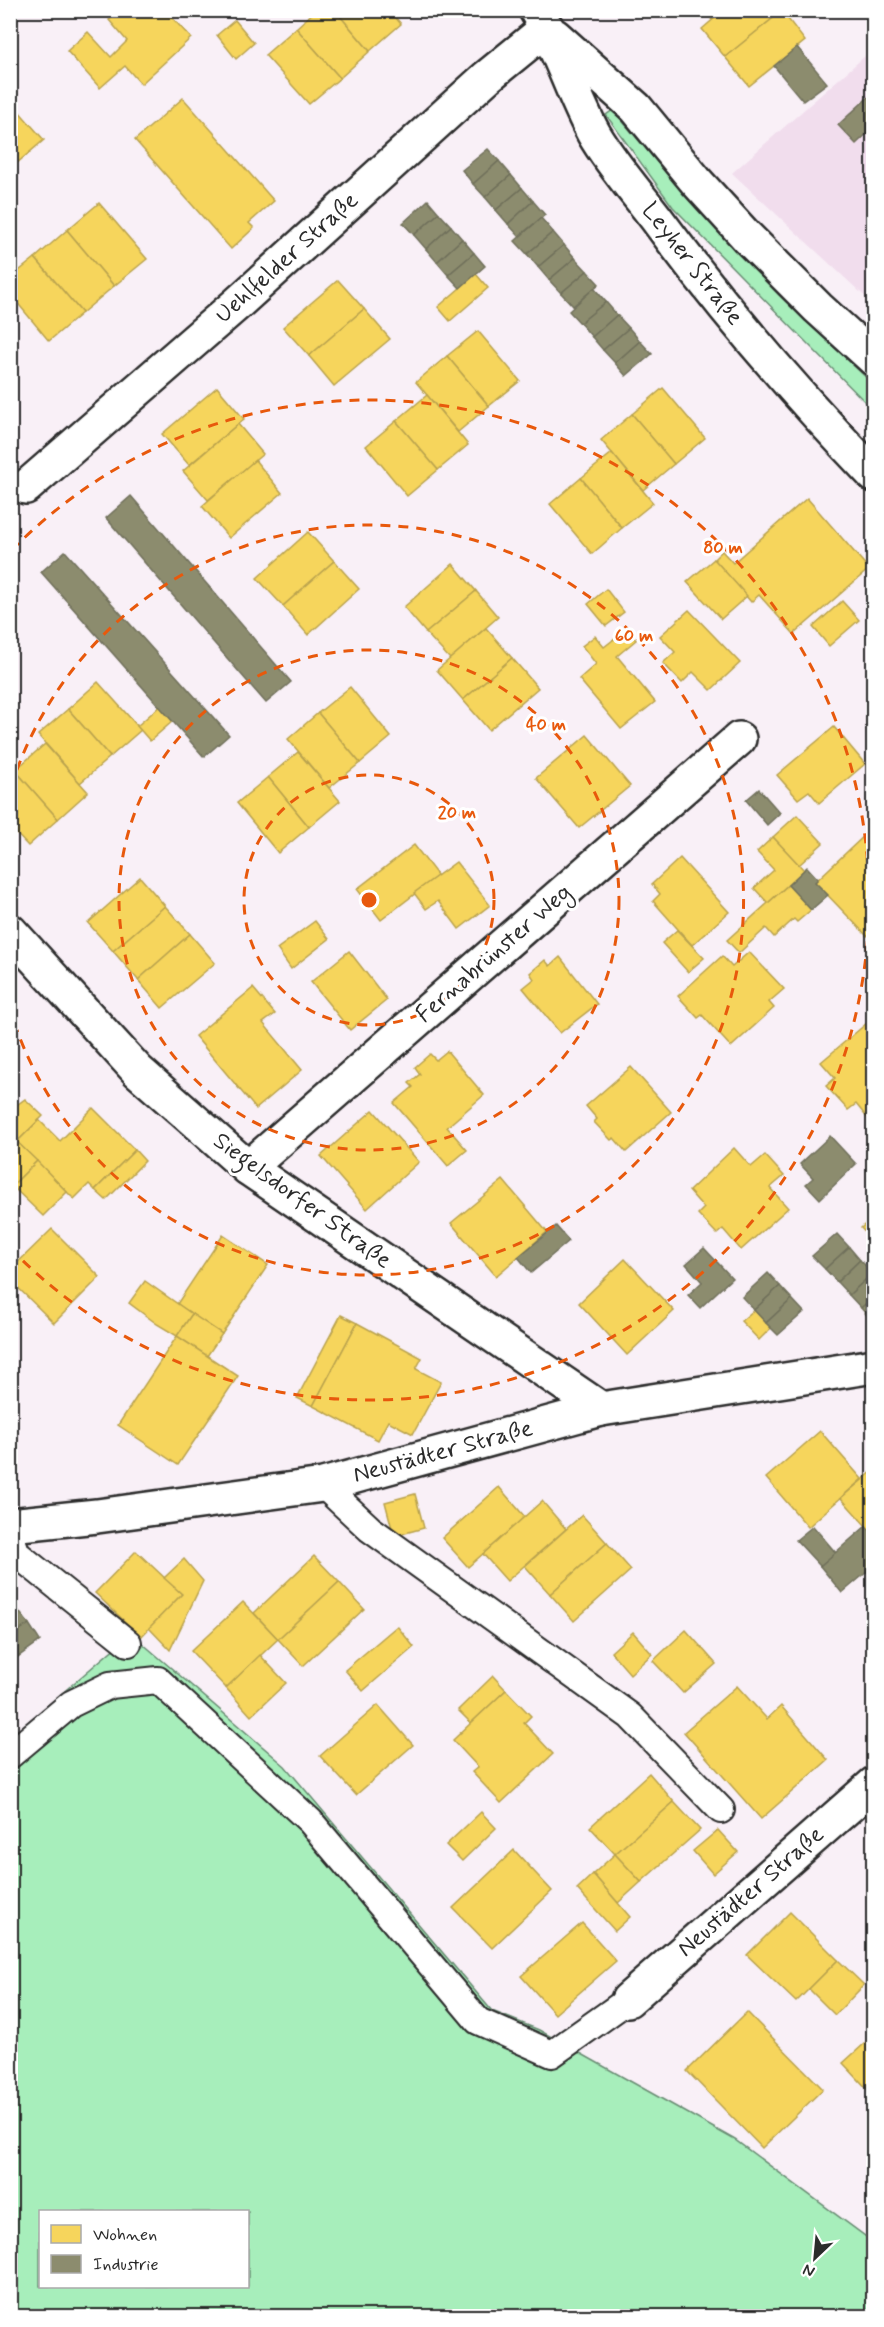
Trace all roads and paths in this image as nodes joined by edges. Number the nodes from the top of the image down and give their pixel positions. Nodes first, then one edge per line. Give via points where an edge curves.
1 (542, 20) edge
2 (873, 359) edge
3 (873, 475) edge
4 (26, 487) dead end
5 (739, 739) dead end
6 (10, 931) edge
7 (248, 1168) junction
8 (873, 1365) edge
9 (601, 1409) junction
10 (323, 1485) junction
11 (10, 1525) edge
12 (10, 1535) edge
13 (128, 1643) dead end
14 (10, 1755) edge
15 (873, 1784) edge
16 (721, 1810) dead end
17 (628, 2000) joint

1 - 2 street via 636,108 747,237
1 - 3 street, Leyher Straße via 594,134 643,202 750,337
1 - 4 street, Uehlfelder Straße via 487,77 238,303
5 - 7 street, Fernabrünster Weg
6 - 7 street, Siegelsdorfer Straße via 138,1071
7 - 9 street, Siegelsdorfer Straße
8 - 9 street, Neustädter Straße
9 - 10 street, Neustädter Straße
10 - 11 street, Neustädter Straße
10 - 16 lane via 370,1529 630,1716
12 - 13 lane via 17,1554
14 - 17 lane via 71,1704 110,1685 158,1680 310,1821 478,2021 552,2054
15 - 17 street, Neustädter Straße

